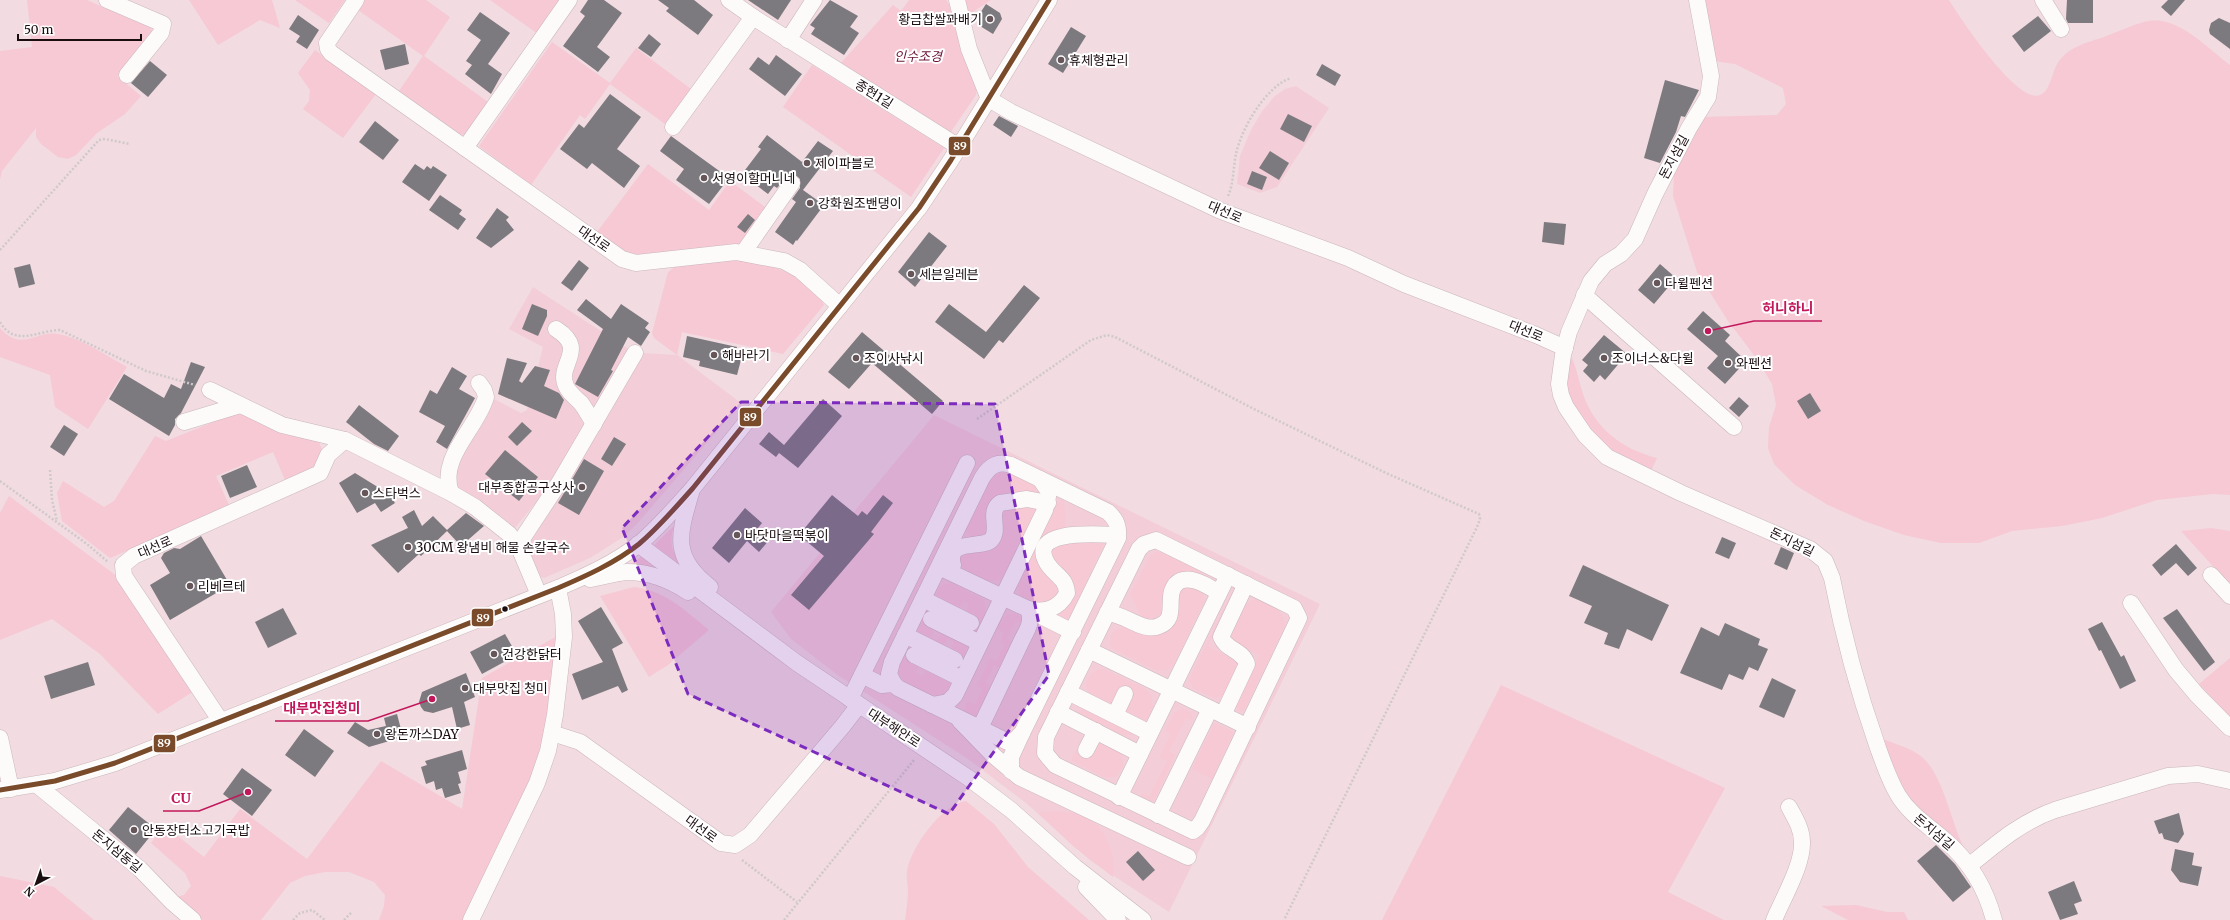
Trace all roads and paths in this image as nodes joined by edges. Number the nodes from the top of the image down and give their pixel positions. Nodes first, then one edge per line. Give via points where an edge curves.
1 (107, 0) edge
2 (356, 0) edge
3 (569, 0) edge
4 (729, 0) edge
5 (814, 0) edge
6 (1048, 0) edge
7 (1697, 0) edge
8 (2043, 0) edge
9 (956, 3) edge
10 (753, 17) junction
11 (2061, 29) dead end
12 (788, 40) junction
13 (127, 75) dead end
14 (1290, 78) dead end
15 (989, 99) junction
16 (673, 127) dead end
17 (130, 144) dead end
18 (959, 147) junction
19 (466, 148) junction
20 (792, 183) dead end
21 (1221, 212) junction
22 (0, 250) edge
23 (743, 253) junction
24 (1584, 295) junction
25 (840, 306) junction
26 (0, 322) edge
27 (556, 328) dead end
28 (1565, 348) junction
29 (635, 353) dead end
30 (479, 383) dead end
31 (210, 390) joint
32 (240, 405) junction
33 (977, 419) dead end
34 (184, 422) dead end
35 (594, 424) junction
36 (1734, 427) dead end
37 (344, 440) junction
38 (967, 463) dead end
39 (50, 470) dead end
40 (1040, 479) junction
41 (0, 481) edge
42 (693, 488) junction
43 (451, 493) junction
44 (1048, 503) junction
45 (57, 522) junction
46 (1118, 535) junction
47 (638, 544) junction
48 (518, 545) junction
49 (939, 567) junction
50 (1228, 575) junction
51 (2211, 575) dead end
52 (124, 576) junction
53 (961, 577) junction
54 (577, 580) junction
55 (1246, 584) junction
56 (558, 588) junction
57 (1219, 594) junction
58 (539, 595) junction
59 (2230, 596) edge
60 (1002, 597) junction
61 (923, 600) junction
62 (2130, 603) dead end
63 (1028, 609) junction
64 (1107, 613) junction
65 (965, 615) dead end
66 (1072, 632) junction
67 (905, 636) junction
68 (980, 643) junction
69 (770, 644) junction
70 (1089, 650) junction
71 (920, 663) dead end
72 (796, 664) junction
73 (862, 675) junction
74 (962, 679) junction
75 (894, 684) junction
76 (1172, 690) junction
77 (1068, 692) junction
78 (1125, 694) dead end
79 (854, 702) junction
80 (932, 705) junction
81 (1058, 712) junction
82 (1216, 712) junction
83 (1115, 715) junction
84 (955, 716) junction
85 (220, 720) junction
86 (1248, 727) junction
87 (980, 728) junction
88 (2230, 728) edge
89 (1096, 731) junction
90 (552, 733) junction
91 (1022, 733) junction
92 (1150, 733) junction
93 (0, 738) edge
94 (1086, 750) dead end
95 (1140, 754) junction
96 (916, 758) dead end
97 (1055, 765) junction
98 (1011, 771) junction
99 (2230, 781) edge
100 (37, 785) junction
101 (6, 790) edge
102 (1047, 790) junction
103 (1120, 796) junction
104 (1789, 807) dead end
105 (1011, 810) junction
106 (1158, 816) junction
107 (721, 843) junction
108 (1188, 856) dead end
109 (1969, 866) junction
110 (797, 902) junction
111 (351, 913) dead end
112 (193, 920) edge
113 (293, 920) edge
114 (325, 920) edge
115 (344, 920) edge
116 (470, 920) edge
117 (784, 920) edge
118 (1118, 920) edge
119 (1143, 920) edge
120 (1284, 920) edge
121 (1774, 920) edge
122 (1994, 920) edge

1 - 13 street via 163,24 161,33
2 - 19 street, 대선로 via 327,43 328,49
3 - 19 street
4 - 10 street, 종현1길
5 - 12 street
6 - 15 street
7 - 24 street, 돈지섬길 via 1710,76 1708,97 1655,194 1635,239 1628,248 1598,271
8 - 11 street
9 - 15 street via 969,49
10 - 12 street, 종현1길
10 - 16 street
12 - 18 street, 종현1길
14 - 21 path via 1271,90 1242,136 1236,152 1229,193
15 - 18 street
15 - 21 street, 대선로 via 1045,129
17 - 22 path via 99,140
18 - 25 street via 906,225
19 - 23 street, 대선로 via 622,259 630,262
20 - 23 street
21 - 28 street, 대선로 via 1348,258 1404,284
23 - 25 street, 대선로 via 784,261 800,270
24 - 28 street, 돈지섬길
24 - 36 street
25 - 42 street
26 - 31 path via 14,334 26,337 49,330 60,330 146,371
27 - 35 street via 569,340 571,347 564,378 566,387 588,412
28 - 109 street, 돈지섬길 via 1560,370 1561,394 1575,421 1596,447 1621,464 1810,549 1825,561 1832,578 1858,688 1889,778 1911,813 1945,840
29 - 35 street
30 - 43 street via 486,397 450,466 448,485
31 - 32 street
32 - 34 street
32 - 37 street via 296,430
33 - 120 path via 1091,340 1108,335 1115,336 1379,470 1479,514 1478,527
35 - 48 street
37 - 43 street
37 - 52 street, 대선로 via 328,455 320,473 134,556 123,565
38 - 73 street, 대선로
39 - 45 path via 52,500
40 - 44 street via 1049,492
40 - 46 street via 1108,512 1118,524
40 - 49 street via 1003,463 991,467 982,478
41 - 45 path
42 - 47 street
42 - 69 street via 680,531 681,550 686,562 706,585 756,624
43 - 48 street via 499,524
44 - 53 street via 1028,499 1006,500 997,505 991,540 967,544 954,554 952,562
44 - 60 street
45 - 52 path
46 - 63 street via 1068,535 1054,539 1046,547 1045,558 1064,582 1067,593 1060,603 1050,609
46 - 66 street
47 - 54 street
47 - 69 street, 대부해안로
48 - 58 street
49 - 53 street
49 - 61 street
50 - 55 street
50 - 57 street
50 - 64 street via 1163,542 1150,541 1139,549
51 - 59 street
52 - 85 street
53 - 60 street
54 - 56 street
54 - 72 street via 626,572 658,577 689,593 778,659
55 - 82 street via 1221,637 1227,646 1246,658 1247,664
55 - 86 street via 1294,608 1299,618
56 - 58 street
56 - 90 street via 564,637
57 - 64 street via 1196,580 1182,581 1172,591 1169,618 1165,624 1152,628 1144,628 1122,615
57 - 76 street
58 - 85 street
60 - 63 street
60 - 68 street
61 - 65 street
61 - 67 street
62 - 88 street via 2176,670
63 - 66 street
63 - 87 street via 1030,624
64 - 70 street
66 - 91 street
67 - 68 street
67 - 75 street via 890,669
68 - 74 street
69 - 72 street, 대부해안로
70 - 76 street
70 - 77 street
71 - 74 street
72 - 79 street, 대부해안로
73 - 75 street via 882,685
73 - 79 street, 대선로
74 - 80 street via 952,699
75 - 80 street
76 - 82 street
76 - 92 street
77 - 81 street
77 - 83 street
78 - 83 street
79 - 105 street, 대부해안로 via 970,779
79 - 107 street, 대선로 via 842,727 750,835 735,845
80 - 84 street
81 - 89 street
81 - 97 street via 1044,746 1045,753
82 - 86 street
82 - 106 street
83 - 92 street
84 - 87 street
84 - 98 street via 969,733
85 - 100 street via 94,770
86 - 106 street via 1197,828 1193,831 1188,830
87 - 91 street via 1008,742 1014,741
89 - 94 street
89 - 95 street
90 - 107 street, 대선로 via 580,742
90 - 116 street via 537,783
91 - 98 street via 1011,757
92 - 95 street
93 - 101 street
95 - 103 street
96 - 110 path
97 - 102 street
97 - 103 street
98 - 102 street
99 - 109 street via 2198,774 2168,776 2055,810 2017,828
100 - 101 street
100 - 112 street, 돈지섬동길 via 140,869
102 - 108 street
103 - 106 street
104 - 121 street via 1800,827 1802,842 1798,863
105 - 118 street via 1038,845 1092,892
105 - 119 street, 대부해안로 via 1075,866
107 - 110 path
109 - 122 street, 돈지섬길 via 1986,895
110 - 117 path
111 - 115 path
113 - 114 path via 300,913 312,910

